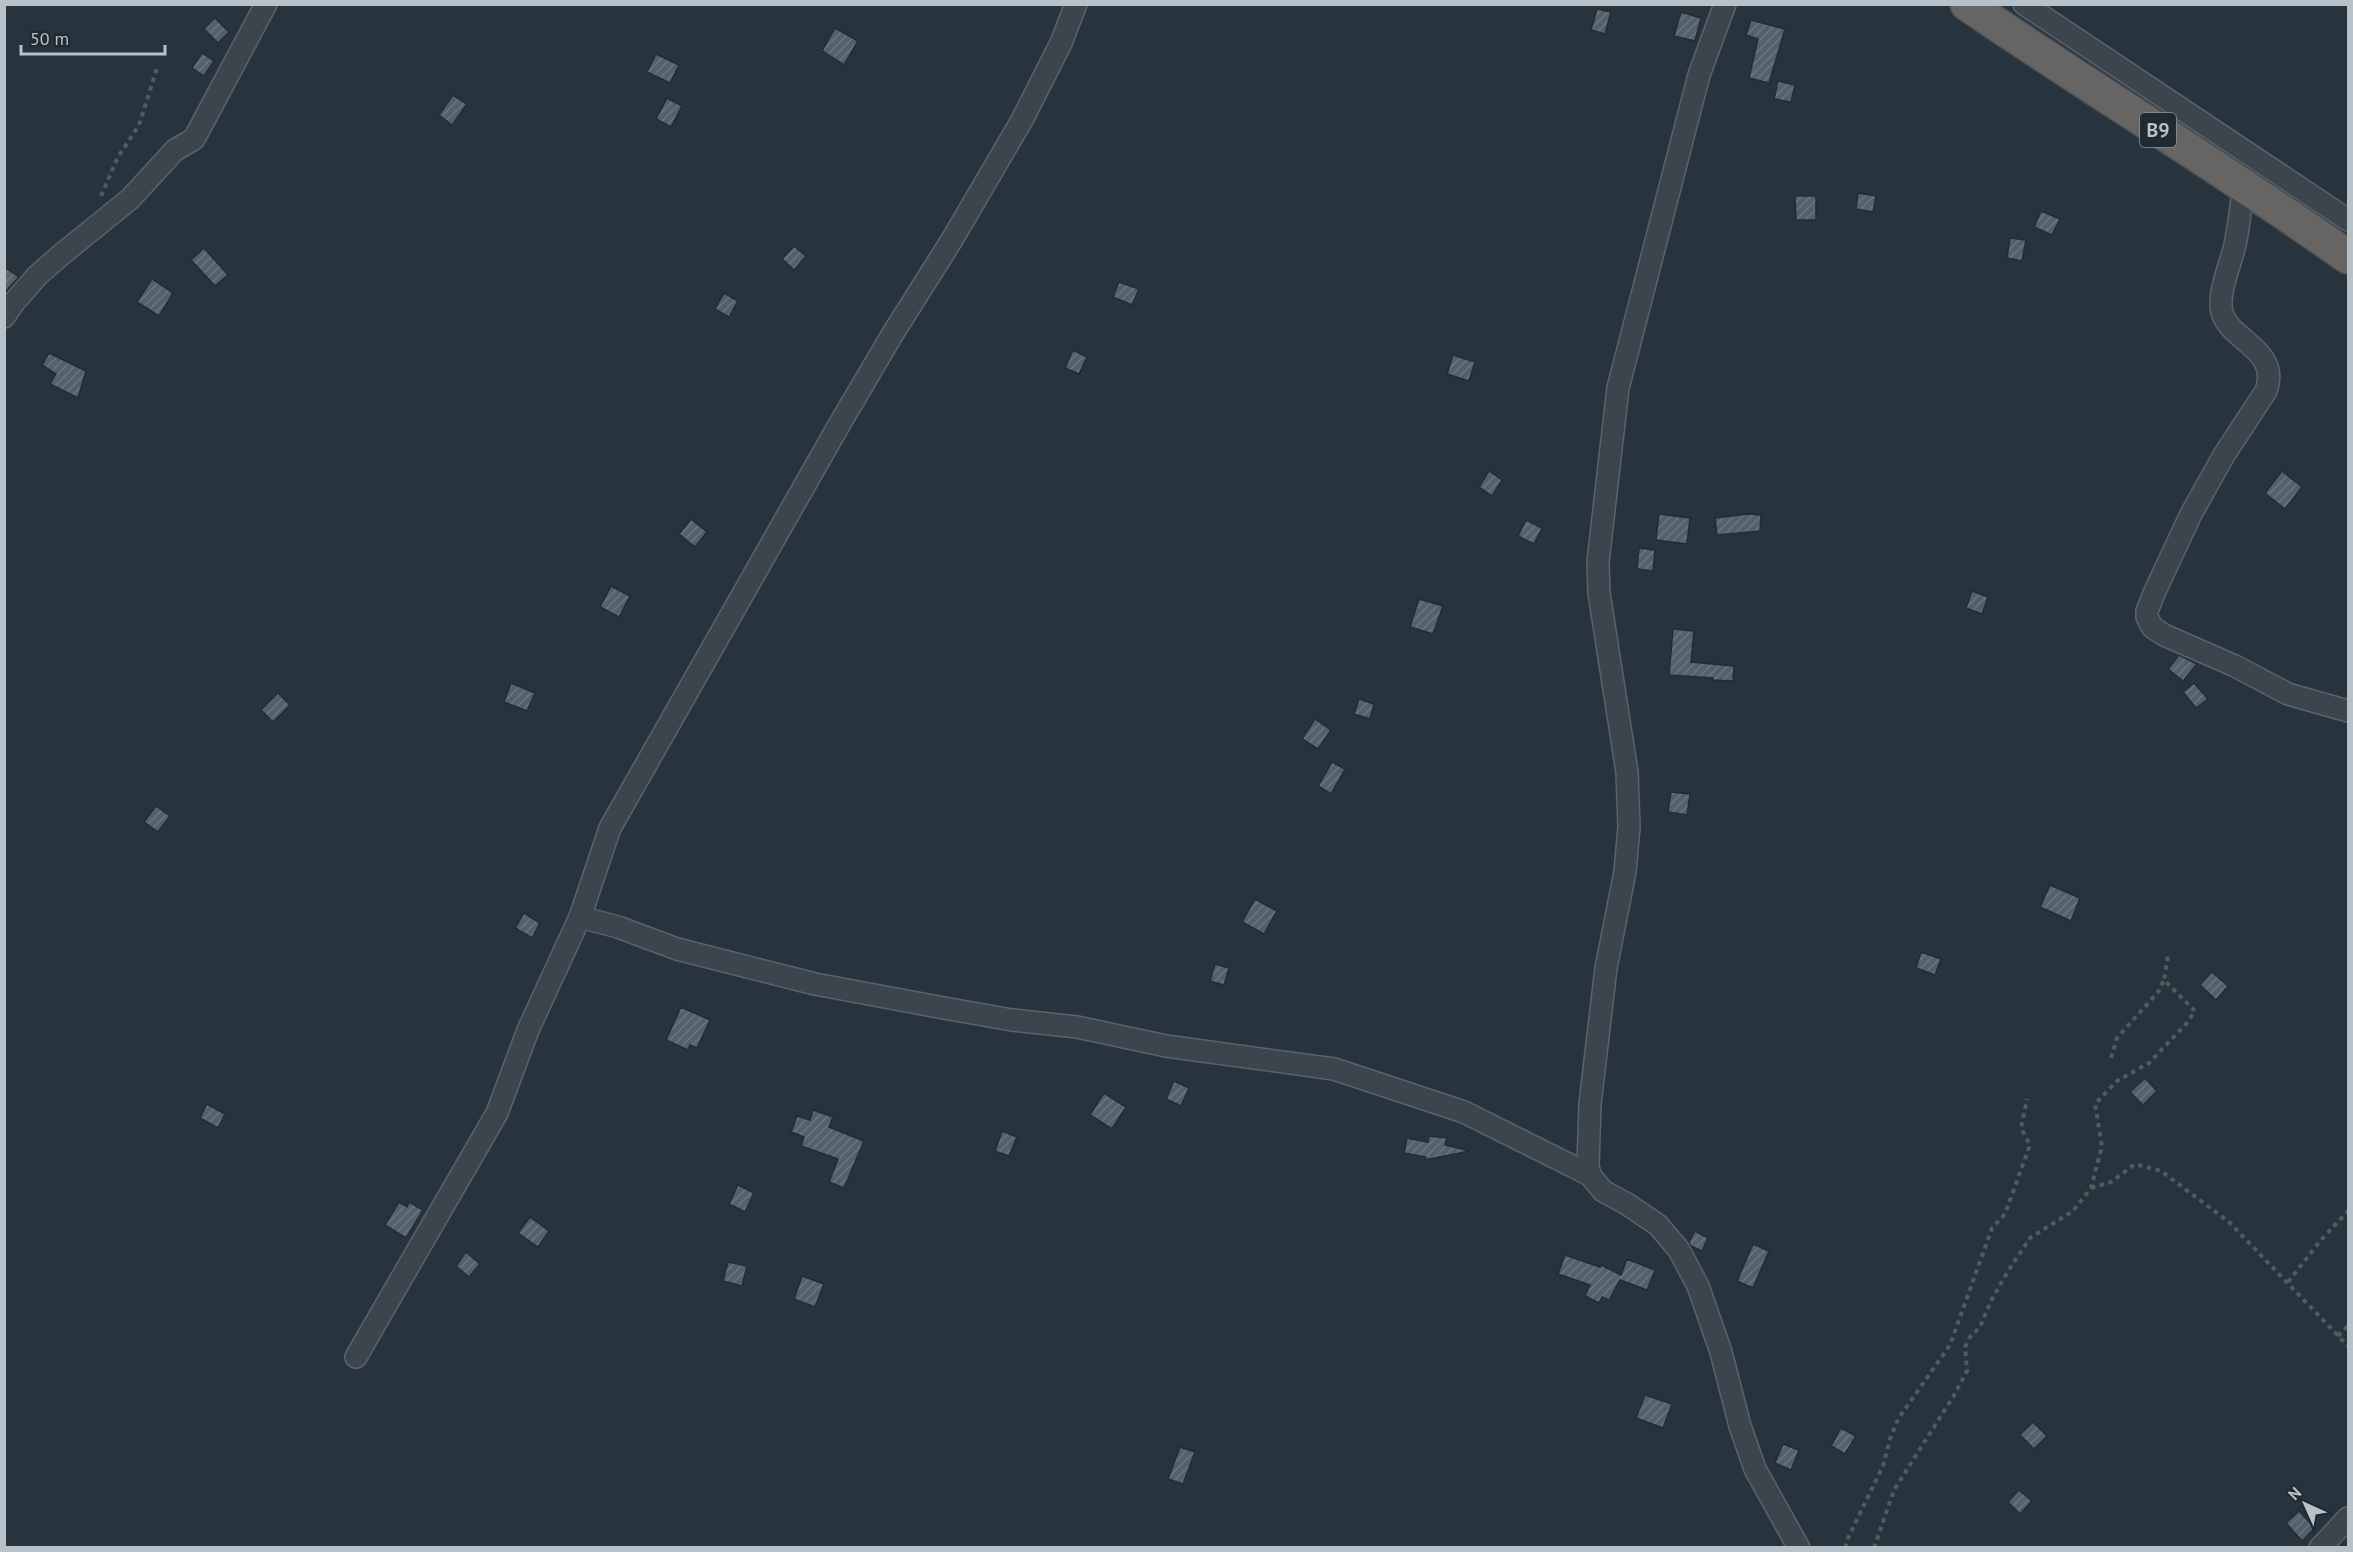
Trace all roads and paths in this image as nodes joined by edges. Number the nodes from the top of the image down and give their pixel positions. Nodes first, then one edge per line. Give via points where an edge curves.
1 (266, 4) edge
2 (1076, 4) edge
3 (1725, 4) edge
4 (1967, 4) edge
5 (2024, 4) edge
6 (158, 65) dead end
7 (2244, 185) junction
8 (100, 198) dead end
9 (2349, 220) edge
10 (2349, 257) edge
11 (4, 317) edge
12 (2349, 711) edge
13 (580, 917) junction
14 (2168, 956) dead end
15 (2164, 980) junction
16 (2111, 1058) dead end
17 (2026, 1099) dead end
18 (1590, 1175) junction
19 (2091, 1188) junction
20 (2349, 1211) edge
21 (2288, 1282) junction
22 (2349, 1326) edge
23 (2338, 1336) junction
24 (2349, 1346) edge
25 (356, 1357) dead end
26 (2349, 1518) edge
27 (1799, 1548) edge
28 (1845, 1548) edge
29 (1874, 1548) edge
30 (2320, 1548) edge

1 - 11 street via 194,139 175,150 130,199 38,275
2 - 13 street via 1022,120 839,425 610,828
3 - 18 street via 1699,75 1618,388 1598,562 1599,593 1627,772 1629,827 1595,1057 1588,1130
4 - 7 highway, B9
5 - 9 street
6 - 8 path via 139,125 118,157
7 - 10 highway, B9
7 - 12 street via 2222,312 2229,325 2257,351 2270,380 2191,514 2147,617 2152,627 2164,635 2288,694
13 - 18 street via 677,949 815,984 966,1012 1077,1027 1166,1046 1334,1069 1464,1112
13 - 25 street via 528,1030 497,1113
14 - 15 path
15 - 16 path via 2158,992 2116,1038
15 - 19 path via 2195,1011 2149,1063 2117,1081 2095,1104 2102,1146
17 - 28 path via 2021,1128 2030,1145 2005,1214 1992,1228 1950,1345 1898,1419 1883,1466
18 - 27 street via 1603,1191 1658,1225 1679,1250 1698,1286 1721,1352 1755,1469
19 - 21 path via 2111,1182 2135,1164 2161,1171 2229,1222
19 - 29 path via 2073,1211 2030,1238 2008,1271 1980,1327 1965,1347 1967,1371 1894,1490
20 - 21 path
21 - 23 path
22 - 23 path
23 - 24 path
26 - 30 street

